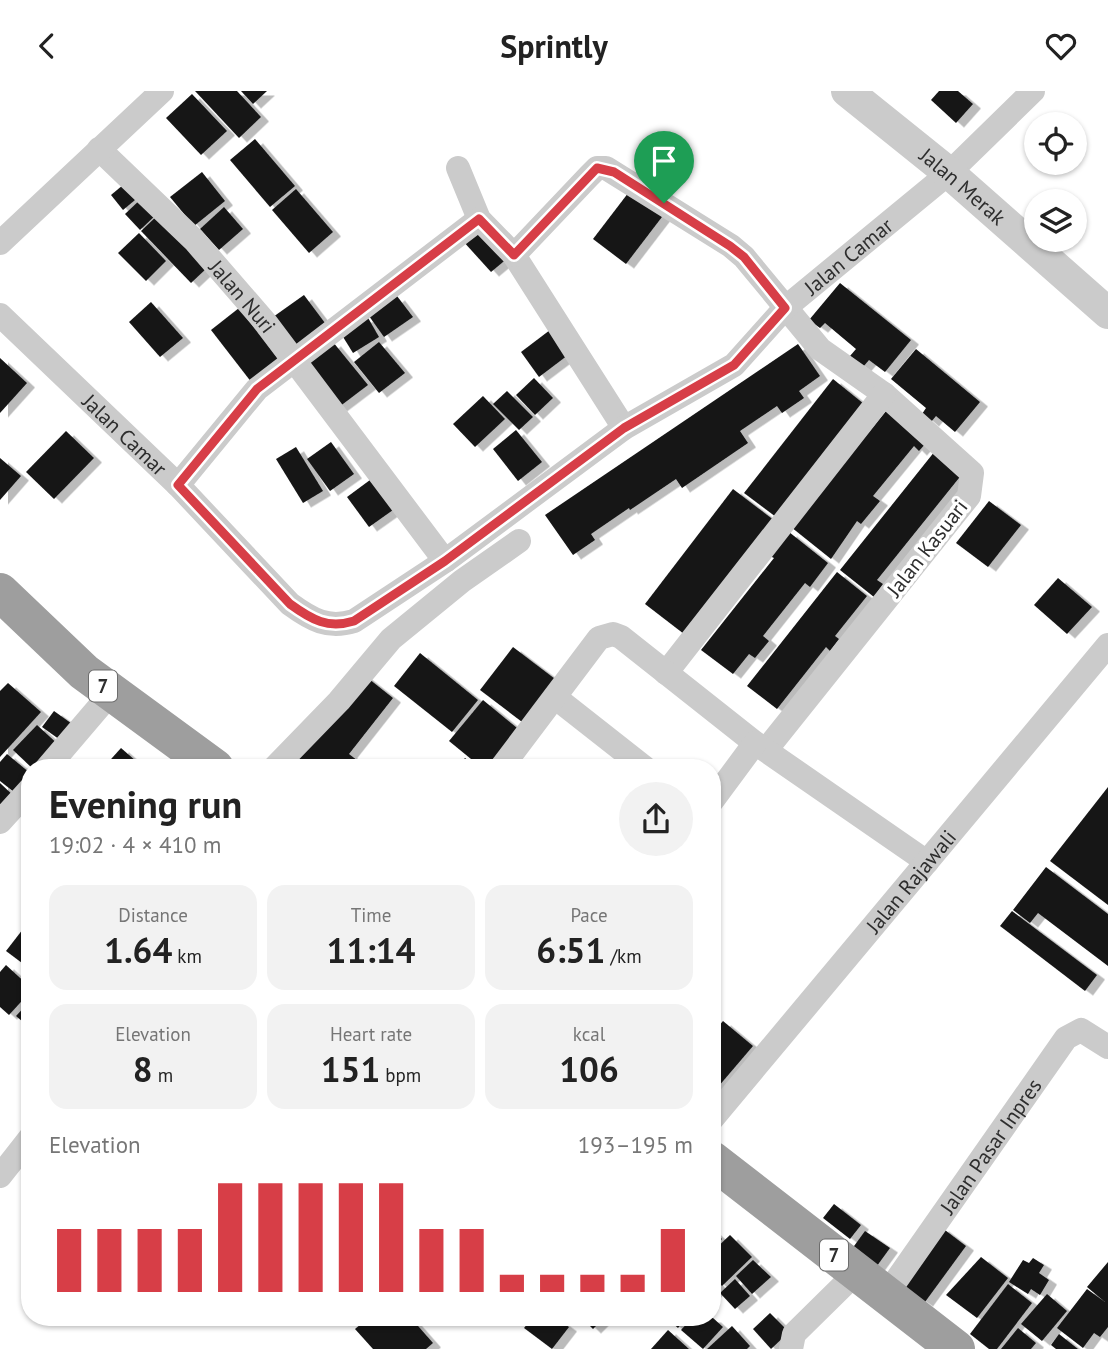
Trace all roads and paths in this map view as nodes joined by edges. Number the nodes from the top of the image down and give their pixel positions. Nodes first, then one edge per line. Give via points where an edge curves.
1 (162, 91) edge
2 (847, 91) edge
3 (1033, 91) edge
4 (99, 149) junction
5 (458, 168) dead end
6 (949, 173) junction
7 (479, 219) junction
8 (0, 243) edge
9 (514, 255) junction
10 (785, 308) junction
11 (1108, 313) edge
12 (0, 315) edge
13 (293, 362) junction
14 (884, 394) junction
15 (624, 428) junction
16 (178, 485) junction
17 (519, 541) dead end
18 (445, 561) junction
19 (0, 593) edge
20 (1108, 645) edge
21 (666, 673) junction
22 (111, 693) junction
23 (556, 698) junction
24 (761, 746) junction
25 (55, 759) edge
26 (203, 759) edge
27 (283, 759) edge
28 (509, 759) edge
29 (634, 759) edge
30 (721, 791) edge
31 (21, 799) edge
32 (0, 822) edge
33 (927, 862) junction
34 (1108, 1047) edge
35 (721, 1108) edge
36 (21, 1149) edge
37 (721, 1167) edge
38 (0, 1176) edge
39 (871, 1284) junction
40 (791, 1349) edge
41 (956, 1349) edge

1 - 4 street
2 - 6 street, Jalan Merak
3 - 6 street, Jalan Camar
4 - 8 street
4 - 13 street, Jalan Nuri via 194,240 266,323
5 - 7 street
6 - 10 street, Jalan Camar
6 - 11 street, Jalan Merak
7 - 9 street
7 - 13 street
9 - 10 street, Jalan Kasuari via 597,168 606,168 730,246
9 - 15 street
10 - 14 street, Jalan Kasuari via 820,349
10 - 15 street, Jalan Camar via 734,365
12 - 16 street, Jalan Camar
13 - 16 street via 257,389
13 - 18 street, Jalan Nuri
14 - 21 street
14 - 24 street, Jalan Kasuari via 968,467 972,473 969,496
15 - 18 street, Jalan Camar
16 - 18 street, Jalan Camar via 290,604 325,624 354,621
17 - 27 street via 391,639
19 - 22 highway, 7
20 - 33 street, Jalan Rajawali
21 - 23 street via 621,637 606,635 599,638
21 - 24 street
22 - 25 street
22 - 26 highway, 7
23 - 28 street
23 - 29 street
24 - 30 street, Jalan Kasuari
24 - 33 street
31 - 32 street
33 - 35 street, Jalan Rajawali
34 - 39 street, Jalan Pasar Inpres via 1081,1030 1066,1038
36 - 38 street
37 - 39 highway, 7
39 - 40 street via 794,1334
39 - 41 highway, 7

